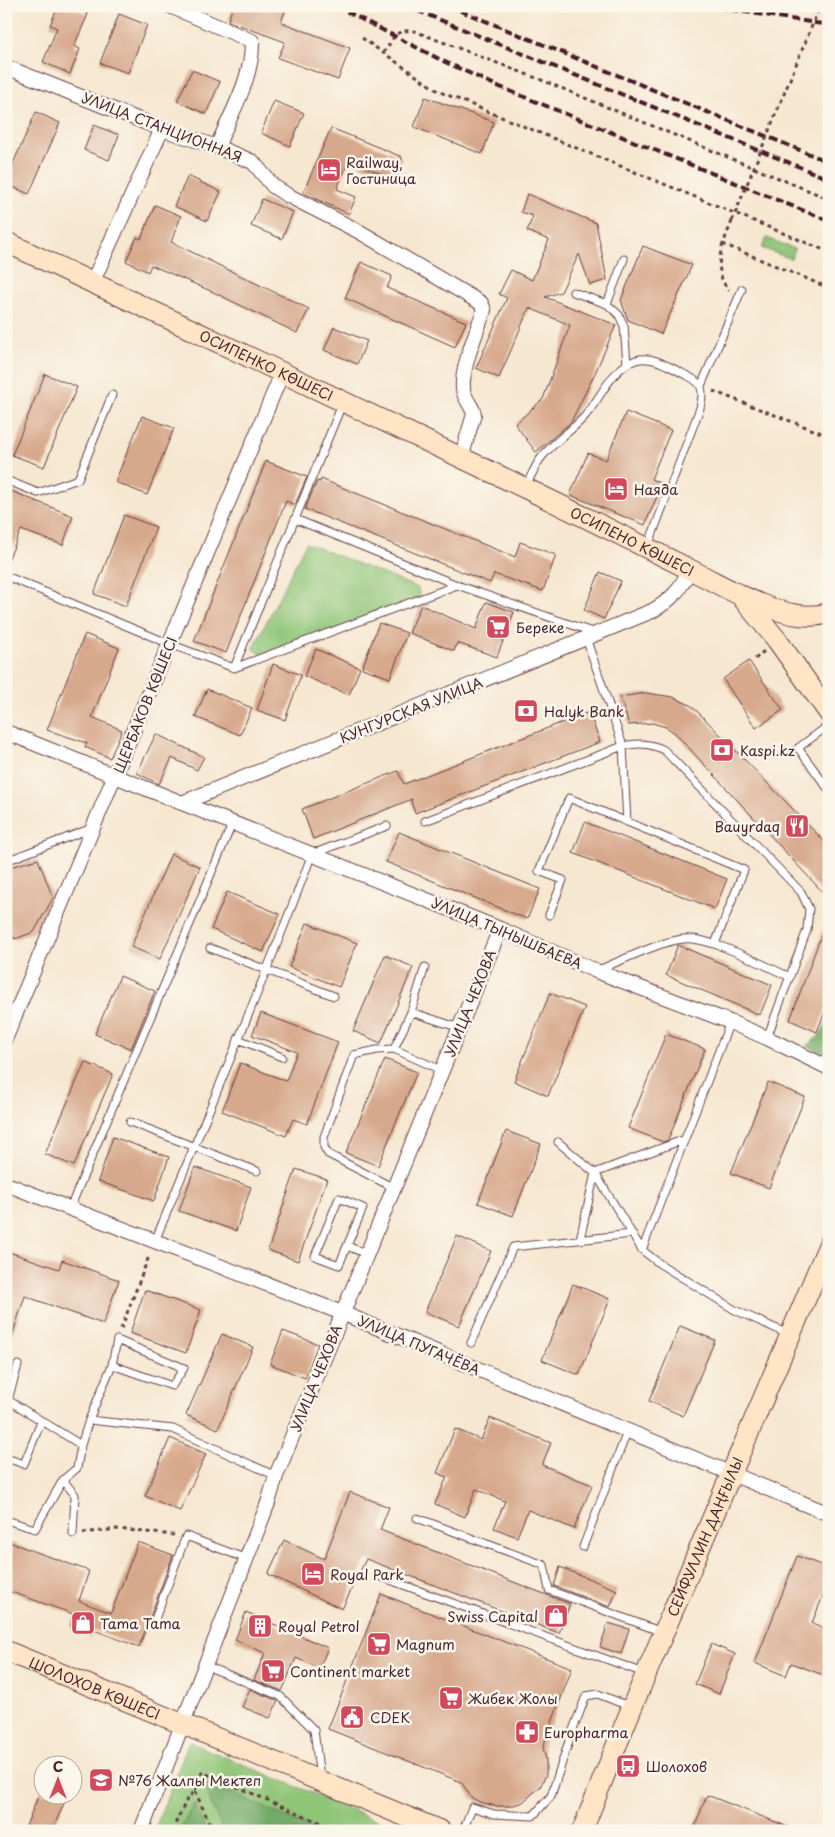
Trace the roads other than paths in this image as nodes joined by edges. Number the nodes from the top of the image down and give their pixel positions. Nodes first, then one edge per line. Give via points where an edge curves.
1 (170, 6) edge
2 (6, 67) edge
3 (162, 129) junction
4 (217, 146) junction
5 (6, 242) edge
6 (624, 259) dead end
7 (92, 282) junction
8 (742, 289) dead end
9 (573, 292) dead end
10 (607, 304) junction
11 (627, 364) junction
12 (282, 373) junction
13 (701, 386) junction
14 (112, 395) dead end
15 (343, 402) junction
16 (461, 458) junction
17 (6, 480) edge
18 (525, 488) junction
19 (295, 519) junction
20 (648, 548) junction
21 (690, 569) junction
22 (6, 576) edge
23 (457, 585) junction
24 (740, 595) junction
25 (829, 613) edge
26 (592, 636) junction
27 (170, 644) junction
28 (234, 668) junction
29 (829, 713) edge
30 (829, 725) edge
31 (6, 732) edge
32 (623, 746) junction
33 (116, 775) junction
34 (829, 790) edge
35 (182, 803) junction
36 (425, 821) dead end
37 (233, 822) junction
38 (627, 822) junction
39 (387, 826) dead end
40 (93, 828) junction
41 (312, 854) junction
42 (6, 861) edge
43 (549, 915) dead end
44 (500, 929) junction
45 (715, 944) junction
46 (210, 948) dead end
47 (425, 967) dead end
48 (267, 970) junction
49 (596, 971) junction
50 (790, 977) junction
51 (334, 996) dead end
52 (412, 1012) junction
53 (730, 1022) junction
54 (460, 1028) junction
55 (6, 1037) edge
56 (767, 1038) junction
57 (238, 1039) junction
58 (394, 1049) junction
59 (282, 1056) dead end
60 (829, 1068) edge
61 (442, 1071) junction
62 (130, 1122) dead end
63 (685, 1139) junction
64 (558, 1142) dead end
65 (194, 1146) junction
66 (257, 1171) dead end
67 (595, 1172) junction
68 (6, 1184) edge
69 (395, 1188) junction
70 (70, 1208) junction
71 (632, 1234) junction
72 (580, 1239) junction
73 (155, 1241) junction
74 (829, 1244) edge
75 (347, 1246) junction
76 (642, 1250) junction
77 (367, 1254) junction
78 (342, 1313) junction
79 (790, 1335) junction
80 (471, 1343) dead end
81 (18, 1365) dead end
82 (112, 1365) junction
83 (90, 1420) junction
84 (41, 1422) junction
85 (627, 1432) junction
86 (81, 1445) junction
87 (6, 1458) edge
88 (731, 1475) junction
89 (276, 1476) junction
90 (63, 1480) junction
91 (829, 1514) edge
92 (417, 1518) dead end
93 (6, 1520) edge
94 (72, 1534) road end
95 (583, 1547) dead end
96 (247, 1559) junction
97 (379, 1576) dead end
98 (155, 1619) dead end
99 (665, 1633) junction
100 (6, 1651) edge
101 (204, 1664) junction
102 (647, 1674) junction
103 (632, 1707) junction
104 (183, 1725) junction
105 (320, 1781) junction
106 (141, 1831) edge
107 (441, 1831) edge
108 (463, 1831) edge
109 (582, 1831) edge

1 - 4 street via 252,41 249,72
2 - 3 street, УЛИЦА СТАНЦИОННАЯ
3 - 4 street, УЛИЦА СТАНЦИОННАЯ
3 - 7 street
4 - 16 street, УЛИЦА СТАНЦИОННАЯ via 253,162 273,186 287,195 360,232 481,303 484,310 466,364 462,388 474,414
5 - 7 main road, ОСИПЕНКО КӨШЕСІ
6 - 10 lane
7 - 12 main road, ОСИПЕНКО КӨШЕСІ
8 - 13 lane
9 - 10 lane
10 - 11 lane via 619,315 624,326
11 - 13 lane via 654,360 696,380
11 - 18 lane via 616,373 586,416 541,458
12 - 15 main road, ОСИПЕНКО КӨШЕСІ
12 - 27 street, ЩЕРБАКОВ КӨШЕСІ
13 - 20 lane via 700,408
14 - 17 lane via 78,479 38,492
15 - 16 main road, ОСИПЕНКО КӨШЕСІ
15 - 19 lane
16 - 18 main road, ОСИПЕНКО КӨШЕСІ
18 - 20 main road, ОСИПЕНО КӨШЕСІ
19 - 23 lane
19 - 28 lane
20 - 21 main road, ОСИПЕНО КӨШЕСІ
21 - 24 main road, ОСИПЕНО КӨШЕСІ
21 - 26 street, КУНГУРСКАЯ УЛИЦА via 680,590 667,603
22 - 27 lane
23 - 26 lane
23 - 28 lane
24 - 25 main road, ОСИПЕНО КӨШЕСІ via 790,614 806,617
24 - 29 main road via 778,640
26 - 32 lane
26 - 35 street, КУНГУРСКАЯ УЛИЦА
27 - 28 lane
27 - 33 street, ЩЕРБАКОВ КӨШЕСІ
30 - 34 lane via 798,748
31 - 33 street
32 - 36 lane
32 - 38 lane
32 - 50 lane via 646,744 664,750 801,892 809,920
33 - 35 street
33 - 40 street, ЩЕРБАКОВ КӨШЕСІ
35 - 37 street, УЛИЦА ТЫНЫШБАЕВА
37 - 41 street, УЛИЦА ТЫНЫШБАЕВА
37 - 70 lane
38 - 43 lane via 569,798 539,871 563,880
38 - 45 lane via 744,870
39 - 41 lane
40 - 42 lane
40 - 55 street, ЩЕРБАКОВ КӨШЕСІ
41 - 44 street, УЛИЦА ТЫНЫШБАЕВА
41 - 48 lane
44 - 49 street, УЛИЦА ТЫНЫШБАЕВА
44 - 54 street, УЛИЦА ЧЕХОВА
45 - 49 lane via 684,938
45 - 50 lane
46 - 48 lane
47 - 52 lane
48 - 51 lane
48 - 57 lane
49 - 53 street, УЛИЦА ТЫНЫШБАЕВА
50 - 56 lane
52 - 54 lane
52 - 58 lane
53 - 56 street, УЛИЦА ТЫНЫШБАЕВА
53 - 63 lane
54 - 61 street, УЛИЦА ЧЕХОВА
56 - 60 street, УЛИЦА ТЫНЫШБАЕВА
57 - 59 lane
57 - 65 lane
58 - 61 lane
58 - 69 lane via 354,1055 323,1143 325,1151 332,1156
61 - 69 street, УЛИЦА ЧЕХОВА
62 - 65 lane
63 - 67 lane
63 - 76 lane
64 - 67 lane
65 - 66 lane
65 - 73 lane
67 - 71 lane
67 - 72 lane
68 - 70 street, УЛИЦА ПУГАЧЁВА
69 - 77 street, УЛИЦА ЧЕХОВА
70 - 73 street, УЛИЦА ПУГАЧЁВА
71 - 72 lane
71 - 76 lane
72 - 80 lane via 513,1247
73 - 78 street, УЛИЦА ПУГАЧЁВА
74 - 79 main road, СЕЙФУЛЛИН ДАҢҒЫЛЫ
75 - 75 lane via 339,1265 315,1256 339,1198 363,1208
75 - 77 lane
76 - 79 lane via 735,1310
77 - 78 street, УЛИЦА ЧЕХОВА
78 - 85 street, УЛИЦА ПУГАЧЁВА
78 - 89 street, УЛИЦА ЧЕХОВА
79 - 88 main road, СЕЙФУЛЛИН ДАҢҒЫЛЫ
81 - 84 lane via 8,1400
82 - 82 lane via 117,1340 184,1368 172,1386
82 - 83 lane
83 - 86 lane
83 - 89 lane via 173,1429
84 - 86 lane
84 - 87 lane via 24,1464
85 - 88 street, УЛИЦА ПУГАЧЁВА
85 - 95 lane
86 - 90 lane via 77,1468
88 - 91 street, УЛИЦА ПУГАЧЁВА
88 - 99 main road, СЕЙФУЛЛИН ДАҢҒЫЛЫ
89 - 96 street, УЛИЦА ЧЕХОВА
90 - 93 lane via 35,1528
90 - 94 lane via 75,1495
92 - 99 lane via 544,1565 549,1590
96 - 98 lane via 186,1536
96 - 101 street, УЛИЦА ЧЕХОВА
97 - 102 lane
99 - 102 main road, СЕЙФУЛЛИН ДАҢҒЫЛЫ
100 - 104 main road, ШОЛОХОВ КӨШЕСІ
101 - 104 street, УЛИЦА ЧЕХОВА
101 - 105 lane via 280,1696 314,1730
102 - 103 main road, СЕЙФУЛЛИН ДАҢҒЫЛЫ
103 - 108 lane via 598,1694 586,1696 551,1796 533,1816 494,1814 472,1807
103 - 109 main road, СЕЙФУЛЛИН ДАҢҒЫЛЫ
104 - 105 main road, ШОЛОХОВ КӨШЕСІ
104 - 106 street, УЛИЦА ЧЕХОВА
105 - 107 main road, ШОЛОХОВ КӨШЕСІ

